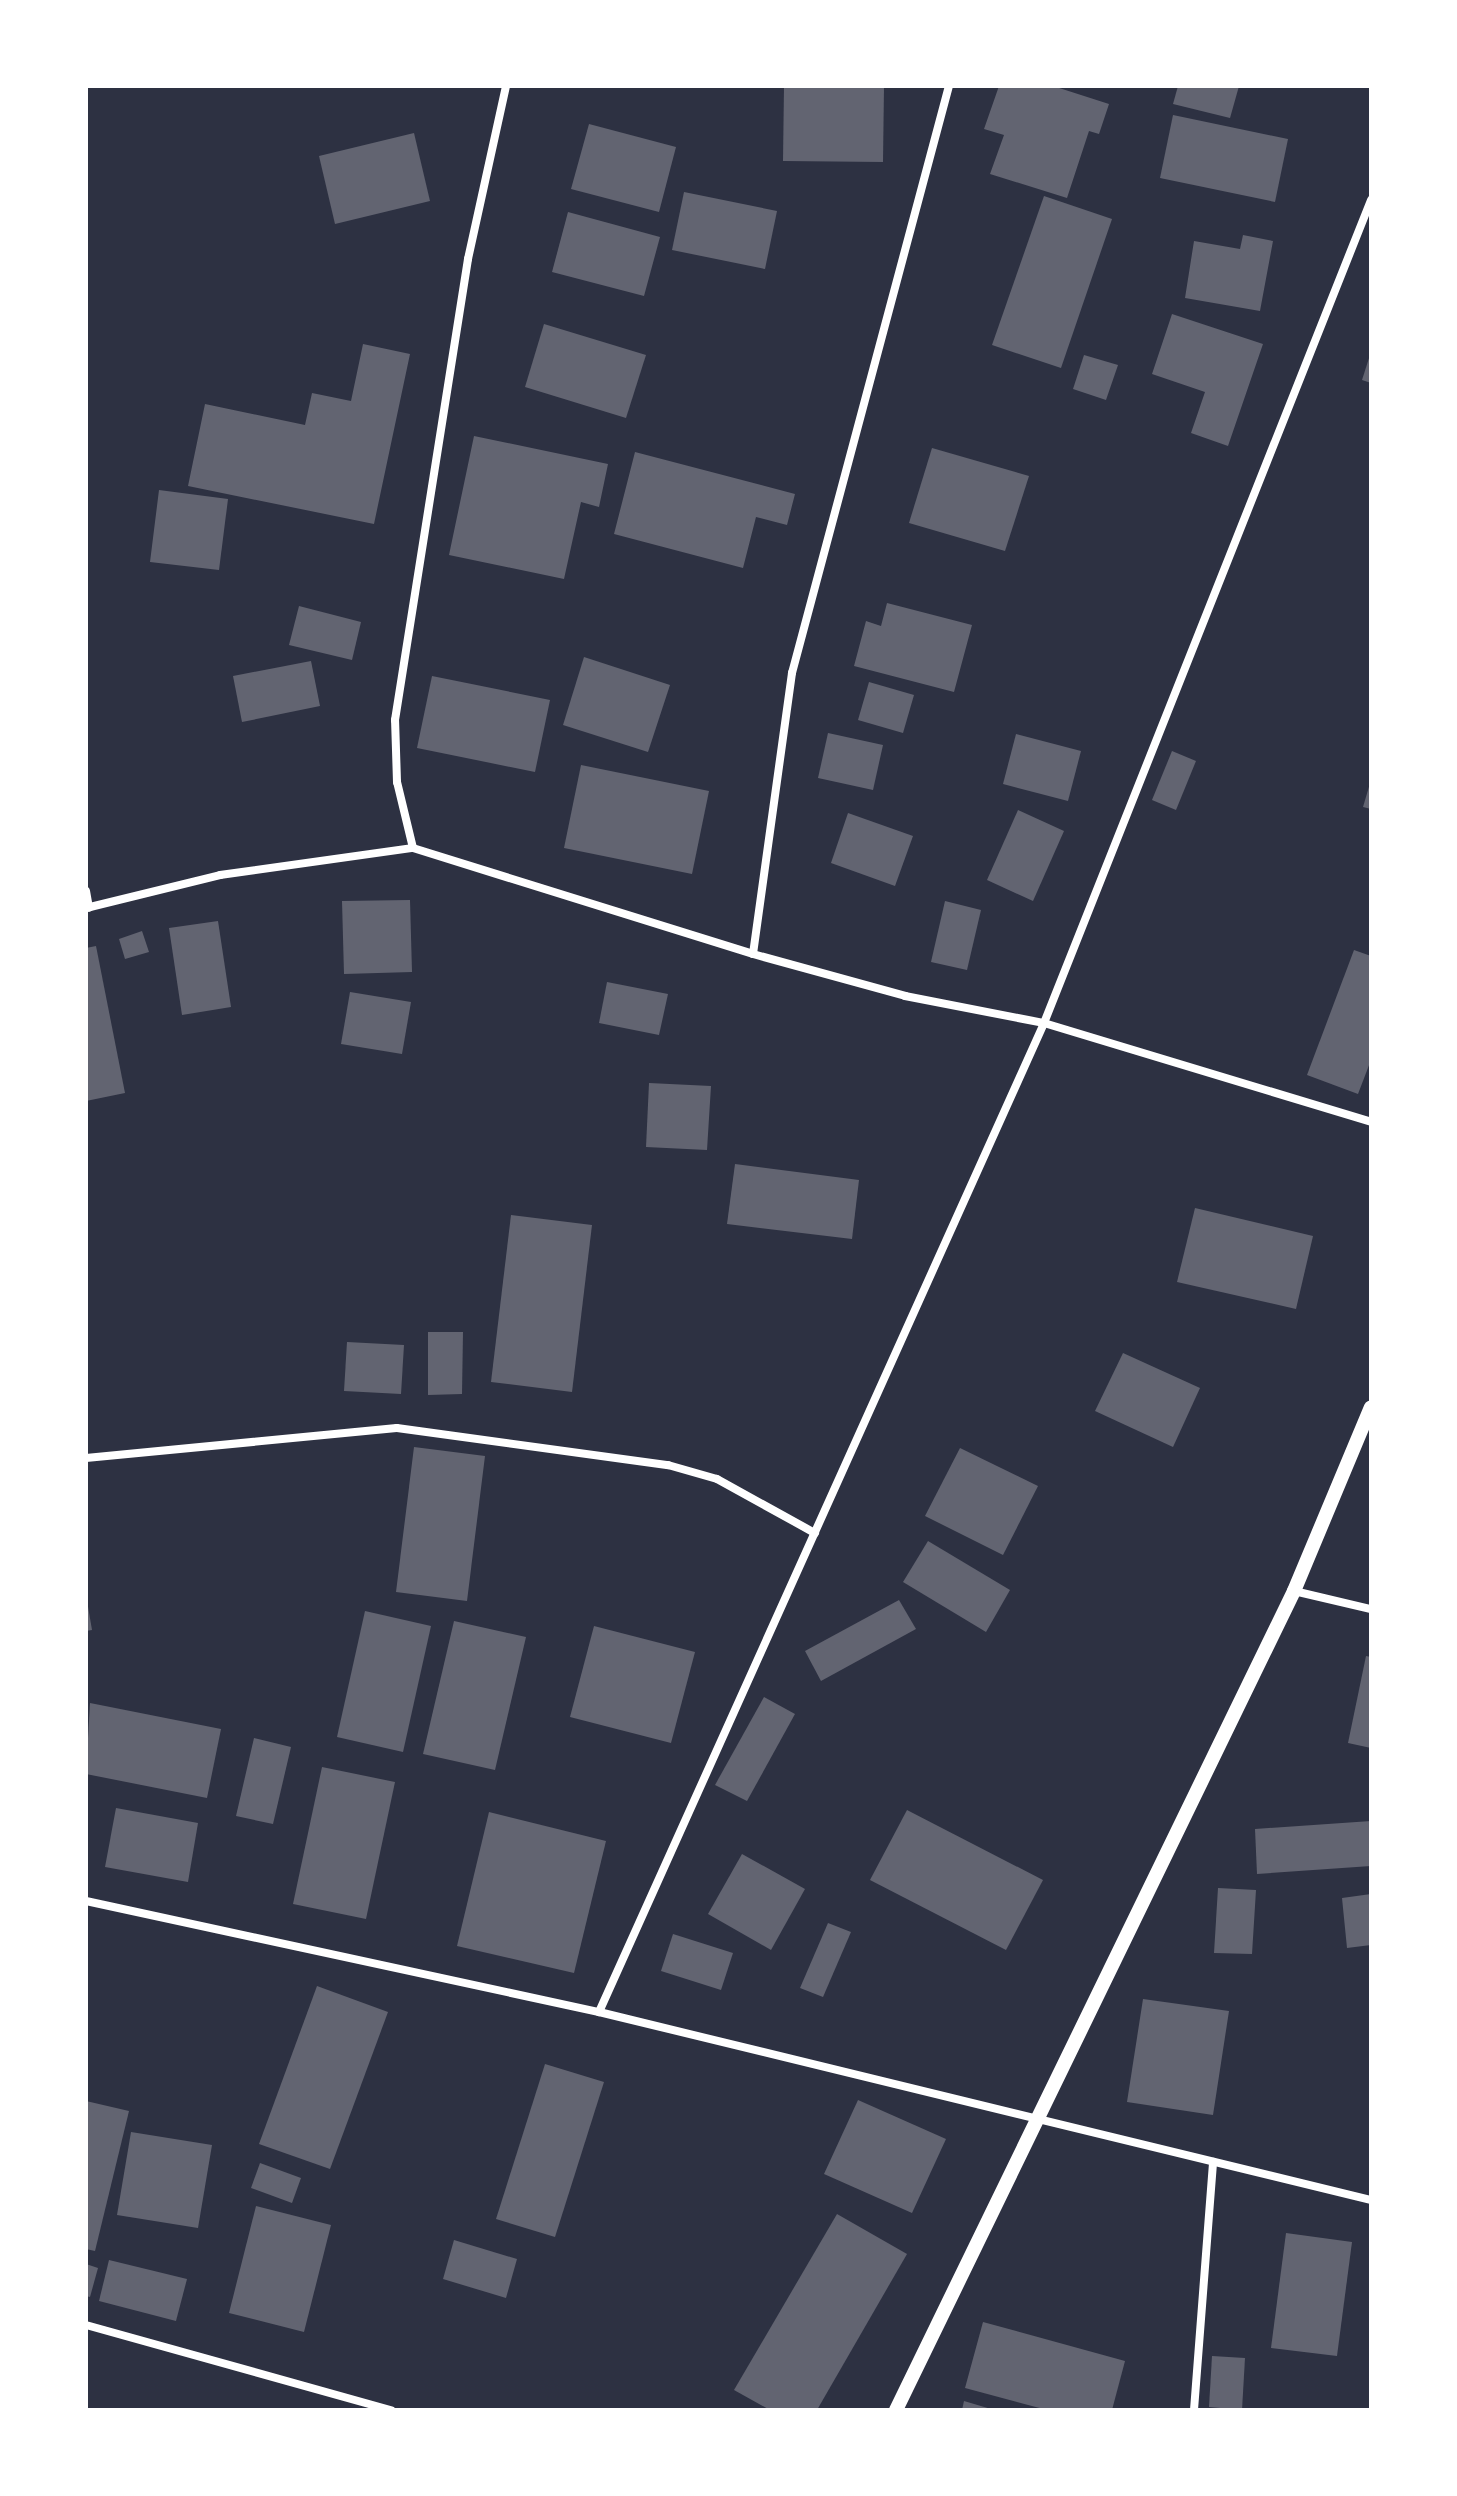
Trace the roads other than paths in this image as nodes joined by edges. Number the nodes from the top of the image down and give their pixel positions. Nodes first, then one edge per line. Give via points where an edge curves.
1 (506, 86) edge
2 (949, 86) edge
3 (1371, 200) edge
4 (413, 848) junction
5 (86, 891) edge
6 (87, 908) edge
7 (753, 954) junction
8 (1044, 1023) junction
9 (1371, 1122) edge
10 (1371, 1407) edge
11 (86, 1458) edge
12 (815, 1533) junction
13 (1294, 1591) junction
14 (1371, 1609) edge
15 (86, 1901) edge
16 (599, 2012) junction
17 (1042, 2117) junction
18 (1213, 2162) junction
19 (1371, 2200) edge
20 (86, 2325) edge
21 (391, 2410) edge
22 (896, 2410) edge
23 (1194, 2410) edge

1 - 4 street via 468,259 395,720 397,782
2 - 7 street via 792,673
3 - 8 street
4 - 6 street via 220,875
4 - 7 street
5 - 6 street
7 - 8 street via 905,996
8 - 9 street
8 - 12 street
10 - 13 street
11 - 12 street via 397,1428 668,1465 717,1479
12 - 16 street
13 - 14 street
13 - 17 street
15 - 16 street
16 - 17 street
17 - 18 street
17 - 22 street
18 - 19 street
18 - 23 street
20 - 21 street

